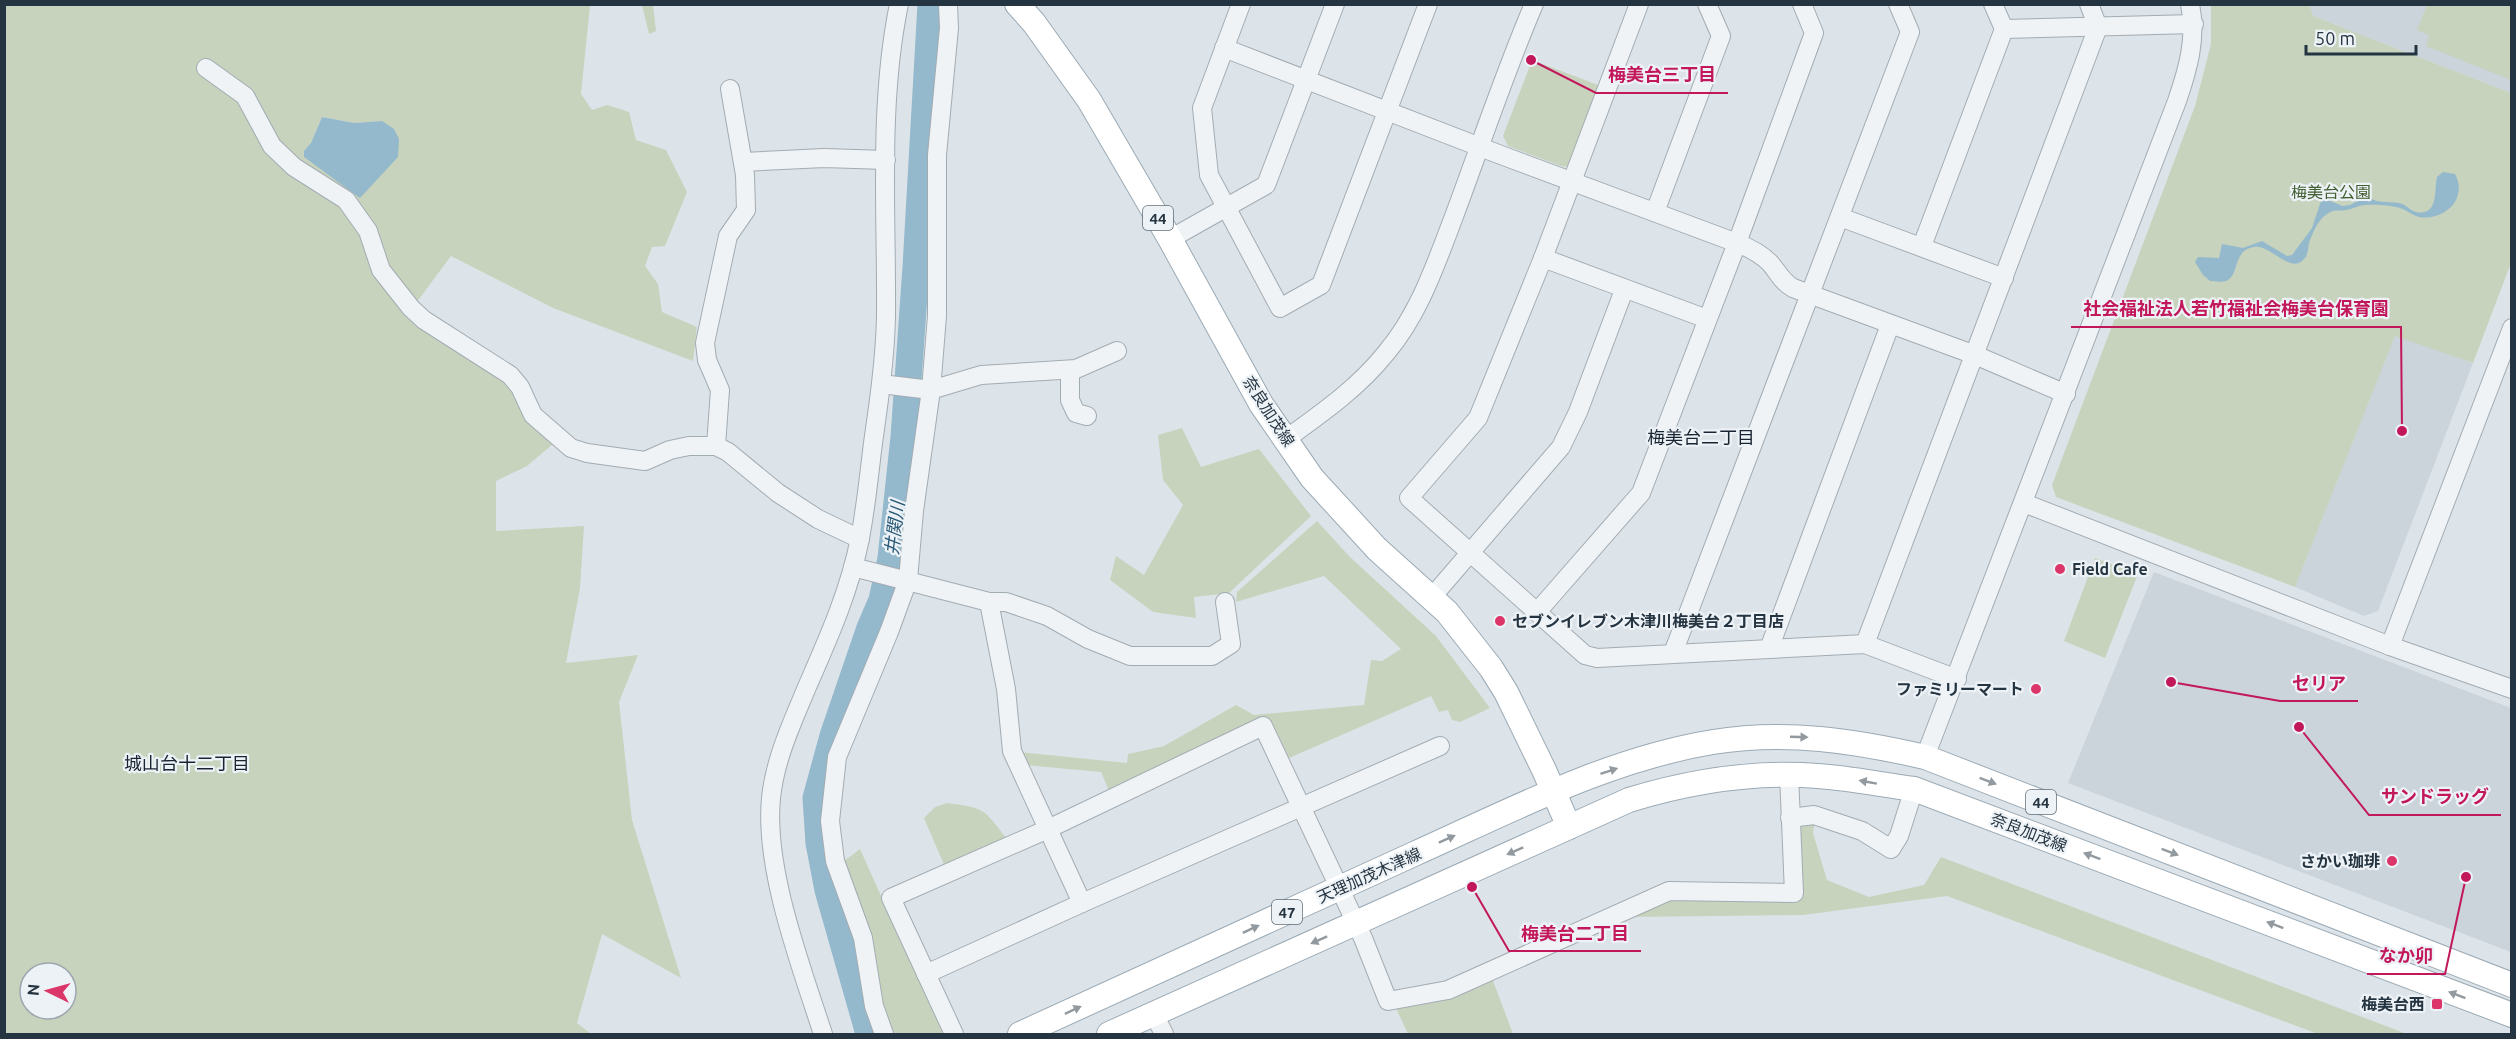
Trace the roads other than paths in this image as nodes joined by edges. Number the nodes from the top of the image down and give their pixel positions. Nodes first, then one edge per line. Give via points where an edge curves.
1 (899, 4) edge
2 (948, 4) edge
3 (1017, 4) edge
4 (1241, 4) edge
5 (1335, 4) edge
6 (1428, 4) edge
7 (1534, 4) edge
8 (1639, 4) edge
9 (1707, 4) edge
10 (1802, 4) edge
11 (1898, 4) edge
12 (1993, 4) edge
13 (2089, 4) edge
14 (2190, 4) edge
15 (2194, 24) junction
16 (2098, 27) junction
17 (2004, 29) junction
18 (1224, 48) junction
19 (206, 68) dead end
20 (1306, 79) junction
21 (730, 89) dead end
22 (1389, 110) junction
23 (1480, 146) junction
24 (886, 160) junction
25 (743, 162) junction
26 (1572, 180) junction
27 (1227, 207) junction
28 (1655, 212) junction
29 (1840, 217) junction
30 (1170, 239) junction
31 (1737, 243) junction
32 (1922, 246) junction
33 (1543, 258) junction
34 (2004, 278) junction
35 (1624, 290) junction
36 (1810, 293) junction
37 (1707, 320) junction
38 (1890, 325) junction
39 (2511, 328) edge
40 (1117, 351) dead end
41 (1975, 355) junction
42 (1070, 370) junction
43 (890, 385) junction
44 (931, 390) junction
45 (2066, 394) junction
46 (1087, 416) dead end
47 (1286, 440) junction
48 (716, 446) junction
49 (2024, 503) junction
50 (860, 539) junction
51 (1471, 554) junction
52 (860, 569) junction
53 (908, 580) junction
54 (1432, 597) junction
55 (989, 602) junction
56 (1225, 602) dead end
57 (1537, 612) junction
58 (1865, 644) junction
59 (2390, 646) junction
60 (1769, 649) junction
61 (1673, 653) junction
62 (1957, 679) junction
63 (2511, 689) edge
64 (1440, 746) dead end
65 (1925, 756) junction
66 (1789, 774) junction
67 (1914, 789) junction
68 (1554, 791) junction
69 (1300, 806) junction
70 (1790, 818) junction
71 (1569, 826) junction
72 (1048, 829) junction
73 (1339, 888) junction
74 (1082, 903) junction
75 (1356, 923) junction
76 (926, 974) junction
77 (2511, 985) edge
78 (2511, 1016) edge
79 (1159, 1024) edge
80 (823, 1035) edge
81 (884, 1035) edge
82 (954, 1035) edge
83 (1020, 1035) edge
84 (1109, 1035) edge

1 - 24 street via 891,62
2 - 44 street via 938,155 937,316
3 - 30 main road, 奈良加茂線 / 44 via 1089,100
4 - 18 street
5 - 20 street
6 - 22 street
7 - 23 street
8 - 26 street
9 - 28 street via 1721,36
10 - 31 street via 1814,33
11 - 29 street via 1910,32
12 - 17 street
13 - 16 street
14 - 15 street
15 - 16 street
15 - 45 street via 2189,66 2177,101
16 - 17 street
16 - 34 street
17 - 32 street
18 - 20 street
18 - 27 street via 1202,108 1209,175
19 - 48 street via 245,96 272,146 294,168 346,200 368,231 381,270 411,308 510,375 533,415 572,448 645,461 670,450
20 - 22 street
20 - 27 street via 1266,185
21 - 25 street
22 - 23 street
22 - 27 street via 1321,285 1280,308
23 - 26 street
23 - 47 street via 1426,289 1402,333 1353,388
24 - 25 street
24 - 43 street via 885,320
25 - 48 street via 746,210 728,236 705,343 707,360 720,390
26 - 28 street
26 - 33 street
27 - 30 street
28 - 31 street
29 - 32 street
29 - 36 street
30 - 47 main road, 奈良加茂線 / 44 via 1261,404
31 - 36 street via 1756,250 1788,285
31 - 37 street
32 - 34 street
33 - 35 street
33 - 51 street via 1478,418 1409,498
34 - 41 street
35 - 37 street
35 - 51 street via 1561,447
36 - 38 street
36 - 61 street
37 - 57 street via 1641,493
38 - 41 street
38 - 60 street
39 - 59 street
40 - 42 street
41 - 45 street
41 - 58 street
42 - 44 street via 981,375
42 - 46 street via 1070,400 1076,413
43 - 44 street
43 - 50 street
44 - 53 street
45 - 49 street
47 - 54 main road, 奈良加茂線 / 44 via 1343,514
48 - 50 street via 788,500
49 - 59 street
49 - 62 street
50 - 52 street
51 - 54 street
51 - 57 street
52 - 53 street
52 - 80 street via 790,728 771,797 777,876
53 - 55 street
53 - 81 street via 837,757 830,821 835,861 863,938 874,1006
54 - 68 main road, 奈良加茂線 / 44 via 1461,627 1491,668
55 - 56 street via 1006,602 1047,616 1130,656 1212,656 1231,644
55 - 72 street via 1006,689 1012,751
57 - 61 street via 1585,655
58 - 60 street
58 - 62 street
59 - 63 street
60 - 61 street
62 - 65 street
64 - 69 street
68 -> 65 main road, 奈良加茂線 / 44 via 1655,755 1745,738 1827,738
65 -> 77 main road, 奈良加茂線 / 44
67 -> 66 main road, 奈良加茂線 / 44
66 - 70 street
66 - 71 main road, 奈良加茂線 / 44 via 1737,776 1682,785 1629,800
67 - 70 street via 1891,849 1862,831 1814,815
78 -> 67 main road, 奈良加茂線 / 44
68 - 71 main road, 奈良加茂線 / 44
73 -> 68 main road, 天理加茂木津線 / 47
69 - 72 street via 1263,726
69 - 73 street
69 - 74 street
70 - 75 street via 1794,893 1669,891 1448,990 1388,1001
71 -> 75 main road, 47
72 - 74 street
72 - 76 street via 891,898
73 - 75 street
83 -> 73 main road, 天理加茂木津線 / 47
74 - 76 street
75 -> 79 main road, 47
76 - 82 street
79 - 84 main road, 47

